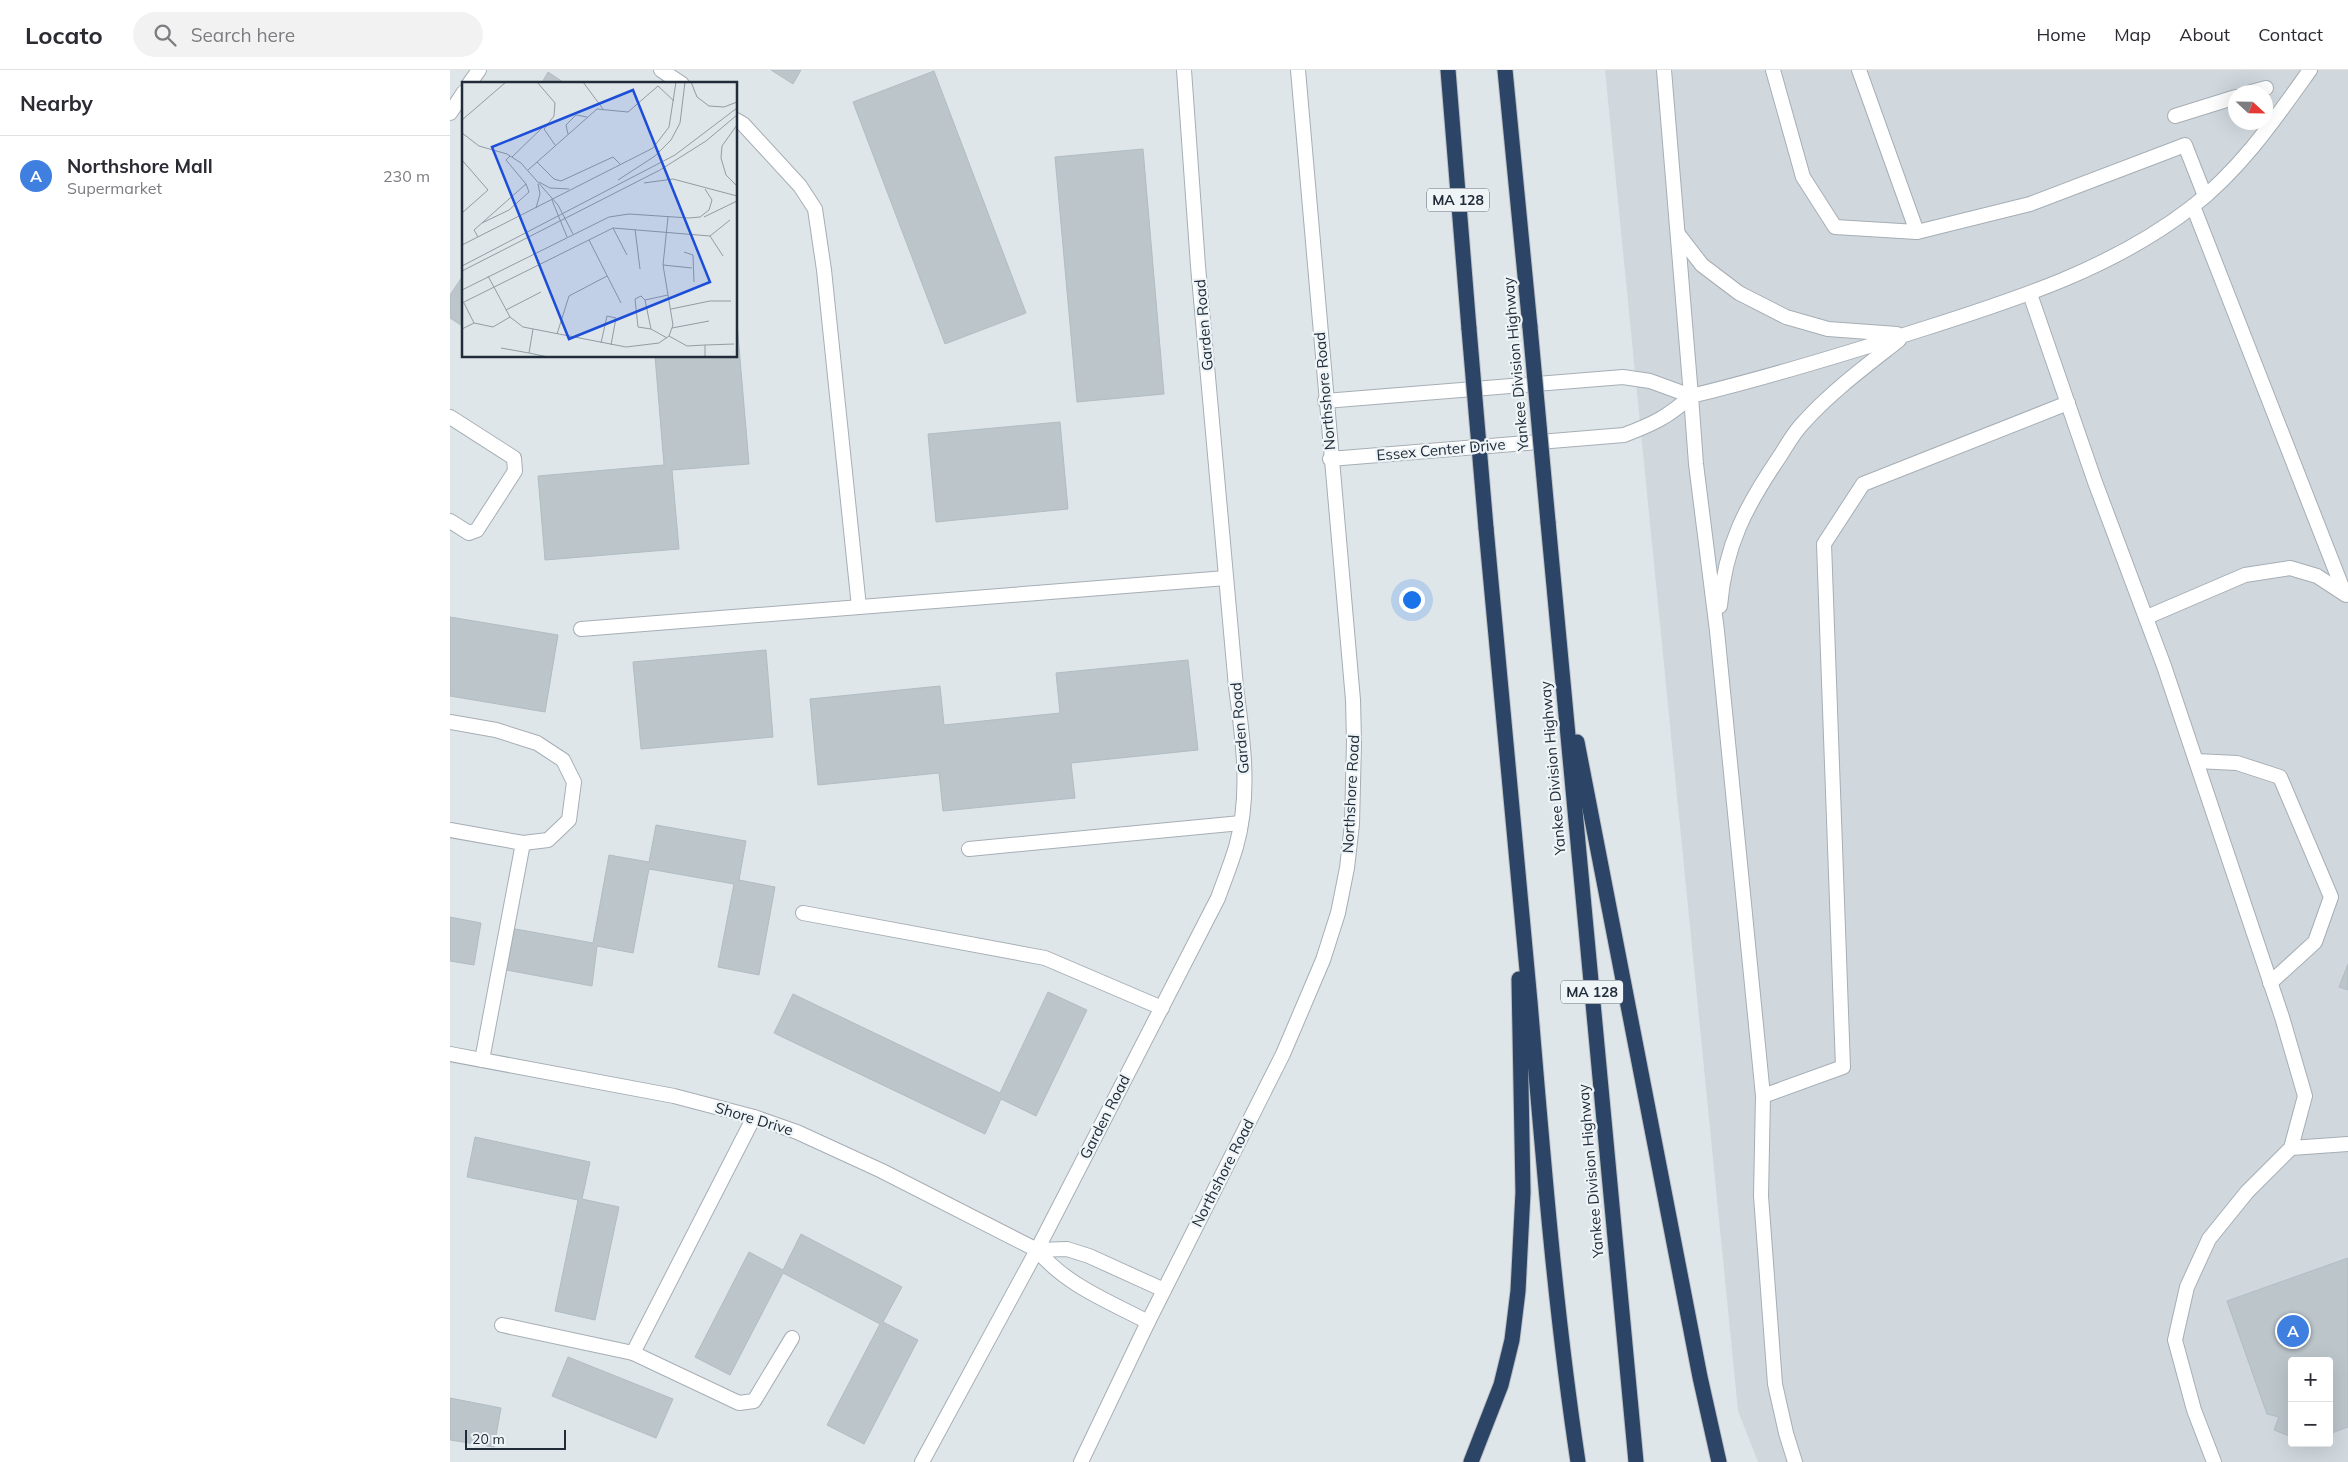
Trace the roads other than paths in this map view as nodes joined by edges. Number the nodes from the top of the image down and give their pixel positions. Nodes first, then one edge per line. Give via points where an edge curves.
1 (478, 70) edge
2 (661, 70) edge
3 (1184, 70) edge
4 (1298, 70) edge
5 (1448, 70) edge
6 (1505, 70) edge
7 (1664, 70) edge
8 (1774, 70) edge
9 (1859, 70) edge
10 (2310, 70) edge
11 (471, 82) edge
12 (679, 82) edge
13 (462, 95) edge
14 (2228, 100) edge
15 (450, 113) edge
16 (2176, 116) dead end
17 (738, 121) edge
18 (2205, 196) junction
19 (2193, 206) junction
20 (1917, 232) junction
21 (1678, 234) junction
22 (2030, 294) junction
23 (1906, 334) junction
24 (1691, 396) junction
25 (1326, 401) junction
26 (2068, 403) junction
27 (450, 417) edge
28 (1330, 459) junction
29 (450, 521) edge
30 (1226, 578) junction
31 (2346, 595) edge
32 (859, 606) junction
33 (2147, 617) junction
34 (581, 629) dead end
35 (1718, 631) junction
36 (1560, 656) junction
37 (450, 722) edge
38 (2196, 762) junction
39 (1241, 824) junction
40 (450, 830) edge
41 (523, 843) junction
42 (1516, 845) junction
43 (968, 848) dead end
44 (803, 913) dead end
45 (2270, 983) junction
46 (1162, 1008) junction
47 (450, 1054) edge
48 (482, 1060) junction
49 (1763, 1096) junction
50 (754, 1117) junction
51 (2348, 1144) edge
52 (2291, 1148) junction
53 (1037, 1250) junction
54 (1164, 1290) junction
55 (1148, 1322) junction
56 (502, 1325) dead end
57 (792, 1338) dead end
58 (633, 1353) junction
59 (922, 1462) edge
60 (1081, 1462) edge
61 (1471, 1462) edge
62 (1578, 1462) edge
63 (1636, 1462) edge
64 (1719, 1462) edge
65 (1795, 1462) edge
66 (2214, 1462) edge

1 - 11 street
2 - 12 street
3 - 30 street, Garden Road
4 - 25 street, Northshore Road
5 - 42 highway, MA 128, bridge
6 - 36 highway, Yankee Division Highway / MA 128, bridge
7 - 21 street
8 - 20 street via 1803,177 1835,228
9 - 20 street
10 - 18 street via 2263,135 2232,172
13 - 15 street
14 - 16 street
17 - 32 street via 800,186 815,210
18 - 19 street
18 - 20 street via 2185,145 2030,204
19 - 22 street via 2149,238 2108,261
19 - 31 street
21 - 23 street via 1702,265 1739,293 1786,317 1828,329
21 - 24 street
22 - 23 street
22 - 26 street
23 - 24 street via 1807,366
23 - 35 street via 1802,423 1768,473 1741,519 1723,573
24 - 25 street via 1650,380 1623,377
24 - 28 street, Essex Center Drive via 1670,415 1624,435
24 - 35 street via 1696,464
25 - 28 street, Northshore Road
26 - 33 street
26 - 49 street via 1863,484 1824,544 1843,1066
27 - 29 street via 514,458 515,471 477,530 469,533
28 - 54 street, Northshore Road via 1353,700 1354,742 1352,824 1338,913 1306,1003
30 - 32 street
30 - 39 street, Garden Road via 1244,742
31 - 33 street via 2317,576 2290,568 2245,575
32 - 34 street
33 - 38 street
35 - 49 street
36 - 63 highway, Yankee Division Highway / MA 128
36 - 64 highway
37 - 41 street via 496,730 537,743 563,760 574,782 568,820 548,840
38 - 45 street
38 - 45 street via 2237,763 2280,777 2331,896 2316,942
39 - 43 street
39 - 46 street, Garden Road via 1218,898
40 - 41 street
41 - 48 street
42 - 61 highway via 1523,1192 1519,1283 1512,1340 1501,1385
42 - 62 highway, MA 128 via 1544,1170
44 - 46 street via 1045,958
45 - 52 street via 2305,1096
46 - 53 street, Garden Road
47 - 48 street, Shore Drive
48 - 50 street, Shore Drive via 674,1096
49 - 65 street via 1761,1196 1776,1384
50 - 53 street, Shore Drive via 797,1132 882,1171
50 - 58 street
51 - 52 street
52 - 66 street via 2247,1192 2209,1239 2187,1287 2175,1340 2194,1410
53 - 54 street, Shore Drive via 1067,1249
53 - 55 street, Shore Drive via 1067,1280
53 - 59 street, Garden Road
54 - 55 street, Northshore Road
55 - 60 street, Northshore Road
56 - 58 street
57 - 58 street via 754,1401 738,1403

